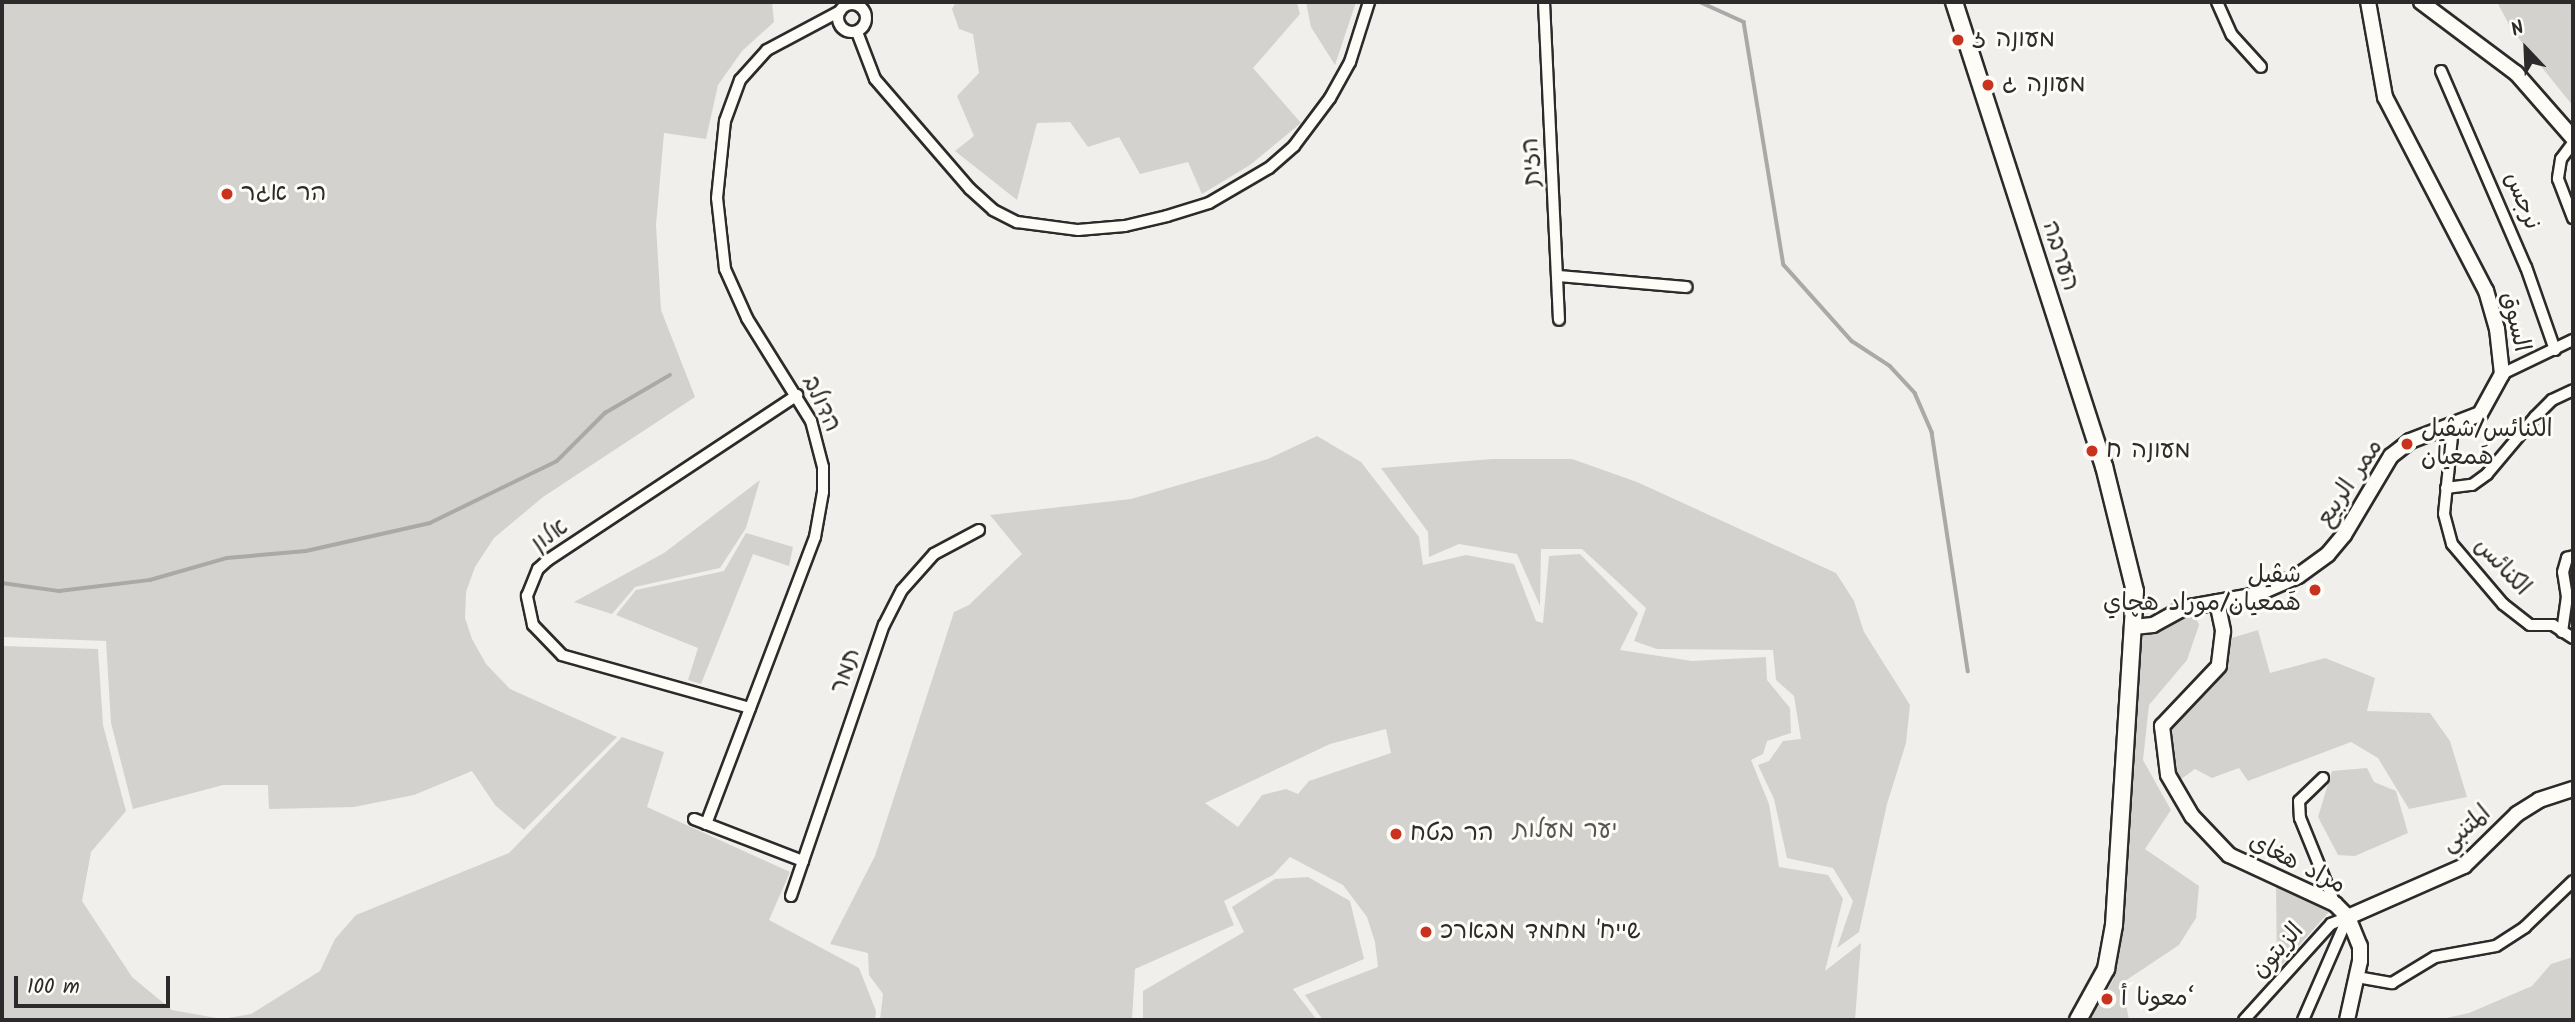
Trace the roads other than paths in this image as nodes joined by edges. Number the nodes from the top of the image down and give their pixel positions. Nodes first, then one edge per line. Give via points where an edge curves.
1 (1369, 2) edge
2 (1544, 2) edge
3 (1954, 2) edge
4 (2217, 2) edge
5 (2368, 2) edge
6 (2421, 2) edge
7 (844, 6) edge
8 (844, 31) junction
9 (800, 32) junction
10 (856, 32) junction
11 (2261, 67) dead end
12 (2441, 71) dead end
13 (2573, 141) edge
14 (2573, 218) edge
15 (1559, 276) junction
16 (1687, 287) dead end
17 (1559, 320) dead end
18 (2573, 340) edge
19 (2555, 350) junction
20 (2502, 374) junction
21 (2573, 390) edge
22 (797, 395) junction
23 (2453, 427) junction
24 (2446, 488) junction
25 (979, 530) dead end
26 (2573, 556) edge
27 (2217, 602) junction
28 (2134, 627) junction
29 (2562, 632) junction
30 (2573, 638) edge
31 (750, 708) junction
32 (2322, 778) dead end
33 (2573, 789) edge
34 (694, 819) dead end
35 (706, 824) junction
36 (803, 861) junction
37 (2573, 881) edge
38 (791, 896) dead end
39 (2335, 904) junction
40 (2348, 917) junction
41 (2357, 977) junction
42 (2078, 1020) edge
43 (2244, 1020) edge
44 (2303, 1020) edge
45 (2347, 1020) edge

1 - 10 street via 1350,62 1330,99 1294,146 1269,169 1209,203 1125,226 1078,230 1017,222 993,210 894,104 875,79
2 - 15 street, הזית
3 - 28 main road, הערבה via 2121,525 2135,591
4 - 11 street via 2232,35
5 - 20 street, السوق via 2385,97 2486,291 2497,329
6 - 13 street via 2516,73
7 - 8 street via 838,23
7 - 9 street, הדולב
7 - 10 street via 856,4 866,15 864,26
8 - 9 street, הדולב via 825,26
8 - 10 street
9 - 22 street, הדולב via 767,50 740,80 725,121 717,198 720,246 735,294
12 - 19 street, نرجس via 2521,255
13 - 14 street via 2561,159 2558,179
15 - 16 street
15 - 17 street, הזית
18 - 19 street
19 - 20 street
20 - 23 street, السوق via 2480,414
21 - 24 street via 2552,400 2487,474 2472,485
22 - 31 street, הדולב via 811,421 823,467 820,517
22 - 31 street, אלון via 548,560 538,569 527,596 534,625 562,655
23 - 24 street
23 - 27 street, ممر الربيع via 2410,441 2391,456 2328,554 2272,589
24 - 29 street, الكنائس via 2444,514 2452,544 2473,573 2530,625 2553,625
25 - 36 street, תמר via 934,554 902,590 884,625
26 - 29 street via 2567,558 2563,572 2567,597
27 - 28 street, ممر الربيع via 2184,608 2153,625
27 - 39 street, مراد هغاي via 2223,631 2218,666 2162,726 2168,775 2192,816 2229,855
28 - 42 main road, הערבה via 2114,925 2106,969
29 - 30 street, الكنائس
31 - 35 street, הדולב
32 - 39 street via 2300,801 2300,818
33 - 40 street, المتنبي via 2539,800 2517,814 2464,866
34 - 35 street
35 - 36 street
36 - 38 street, תמר
37 - 41 street via 2525,927 2496,946 2435,957 2392,983
39 - 40 street, مراد هغاي
40 - 41 street via 2360,946
40 - 43 street, الزيتون via 2331,924
40 - 44 street
41 - 45 street

